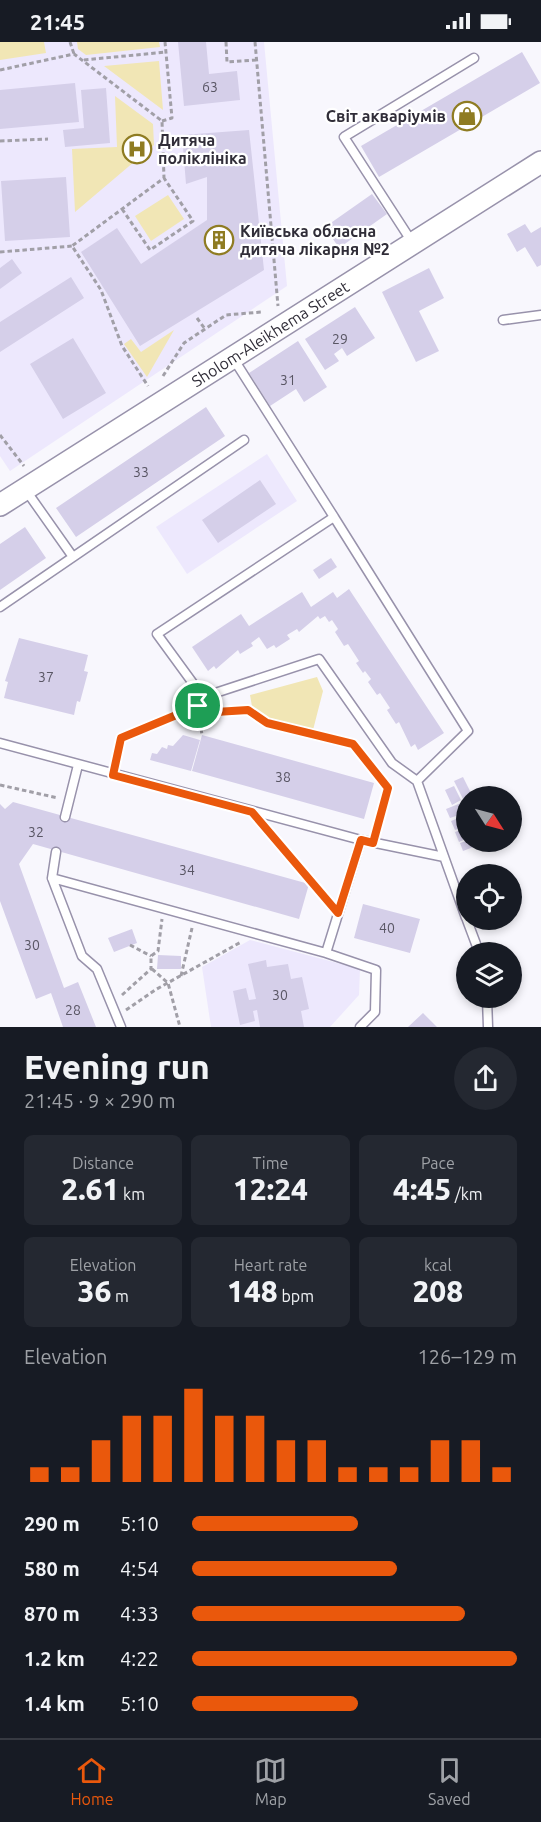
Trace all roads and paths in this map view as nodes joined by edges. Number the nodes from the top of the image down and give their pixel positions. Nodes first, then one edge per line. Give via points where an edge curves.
1 (70, 42) edge
2 (165, 42) edge
3 (225, 42) edge
4 (255, 42) edge
5 (166, 52) junction
6 (74, 54) junction
7 (474, 58) dead end
8 (82, 60) junction
9 (256, 60) junction
10 (0, 70) edge
11 (162, 121) junction
12 (48, 139) dead end
13 (0, 141) edge
14 (541, 162) edge
15 (164, 178) junction
16 (122, 209) junction
17 (412, 242) junction
18 (72, 246) junction
19 (0, 252) edge
20 (261, 312) dead end
21 (541, 315) edge
22 (197, 318) dead end
23 (503, 320) dead end
24 (279, 328) junction
25 (205, 329) junction
26 (232, 357) junction
27 (163, 376) dead end
28 (148, 386) dead end
29 (0, 435) edge
30 (244, 440) dead end
31 (24, 466) dead end
32 (25, 489) junction
33 (0, 505) edge
34 (334, 517) junction
35 (73, 557) junction
36 (0, 607) edge
37 (199, 713) junction
38 (202, 735) dead end
39 (0, 743) edge
40 (78, 765) junction
41 (113, 775) junction
42 (417, 781) junction
43 (0, 784) edge
44 (69, 801) junction
45 (252, 812) junction
46 (65, 817) dead end
47 (361, 840) junction
48 (373, 843) junction
49 (56, 852) dead end
50 (444, 857) junction
51 (52, 878) junction
52 (456, 889) edge
53 (164, 909) junction
54 (338, 913) junction
55 (195, 917) junction
56 (256, 934) junction
57 (130, 945) dead end
58 (326, 953) junction
59 (152, 956) junction
60 (151, 969) junction
61 (181, 976) junction
62 (168, 983) junction
63 (112, 1004) junction
64 (487, 1008) edge
65 (117, 1017) junction
66 (121, 1027) edge
67 (180, 1027) edge
68 (360, 1027) edge
69 (488, 1027) edge

1 - 6 path
2 - 5 path
3 - 9 path via 227,62
4 - 9 path
5 - 8 path
5 - 11 path via 172,118
6 - 8 path
6 - 10 path
7 - 17 lane via 344,137
8 - 11 path
9 - 24 path
11 - 15 path
12 - 13 path
14 - 17 street, Sholom-Aleikhema Street
15 - 16 path
15 - 16 path via 193,221 150,250
16 - 18 path
17 - 24 street, Sholom-Aleikhema Street
18 - 19 path
18 - 28 path via 101,290 122,346
20 - 25 path via 226,315
21 - 23 lane
22 - 25 path
24 - 26 street, Sholom-Aleikhema Street
25 - 27 path via 184,343
26 - 32 street, Sholom-Aleikhema Street
26 - 34 lane
29 - 31 path
30 - 35 lane
32 - 33 street, Sholom-Aleikhema Street
32 - 35 lane
34 - 42 lane via 468,731
34 - 42 lane via 157,634 202,697 319,659 392,763
35 - 36 lane
37 - 38 path
37 - 41 path via 198,706 121,738
37 - 48 path via 248,710 267,723 353,744 388,788
39 - 40 lane
40 - 41 lane
40 - 44 lane
41 - 45 lane
42 - 50 lane
43 - 44 path
44 - 46 lane
45 - 47 lane
45 - 54 path
47 - 48 lane
47 - 54 lane
48 - 50 lane
49 - 51 lane
50 - 52 lane
51 - 53 lane
51 - 63 lane via 82,956 97,969
53 - 55 lane
53 - 59 path via 158,951
54 - 58 lane
55 - 56 lane
55 - 61 path
56 - 58 lane
56 - 61 path
57 - 59 path
58 - 68 lane via 376,970 375,1012
59 - 60 path
60 - 62 path
60 - 63 path
61 - 62 path
62 - 65 path
62 - 67 path
63 - 65 lane
64 - 69 lane
65 - 66 lane

